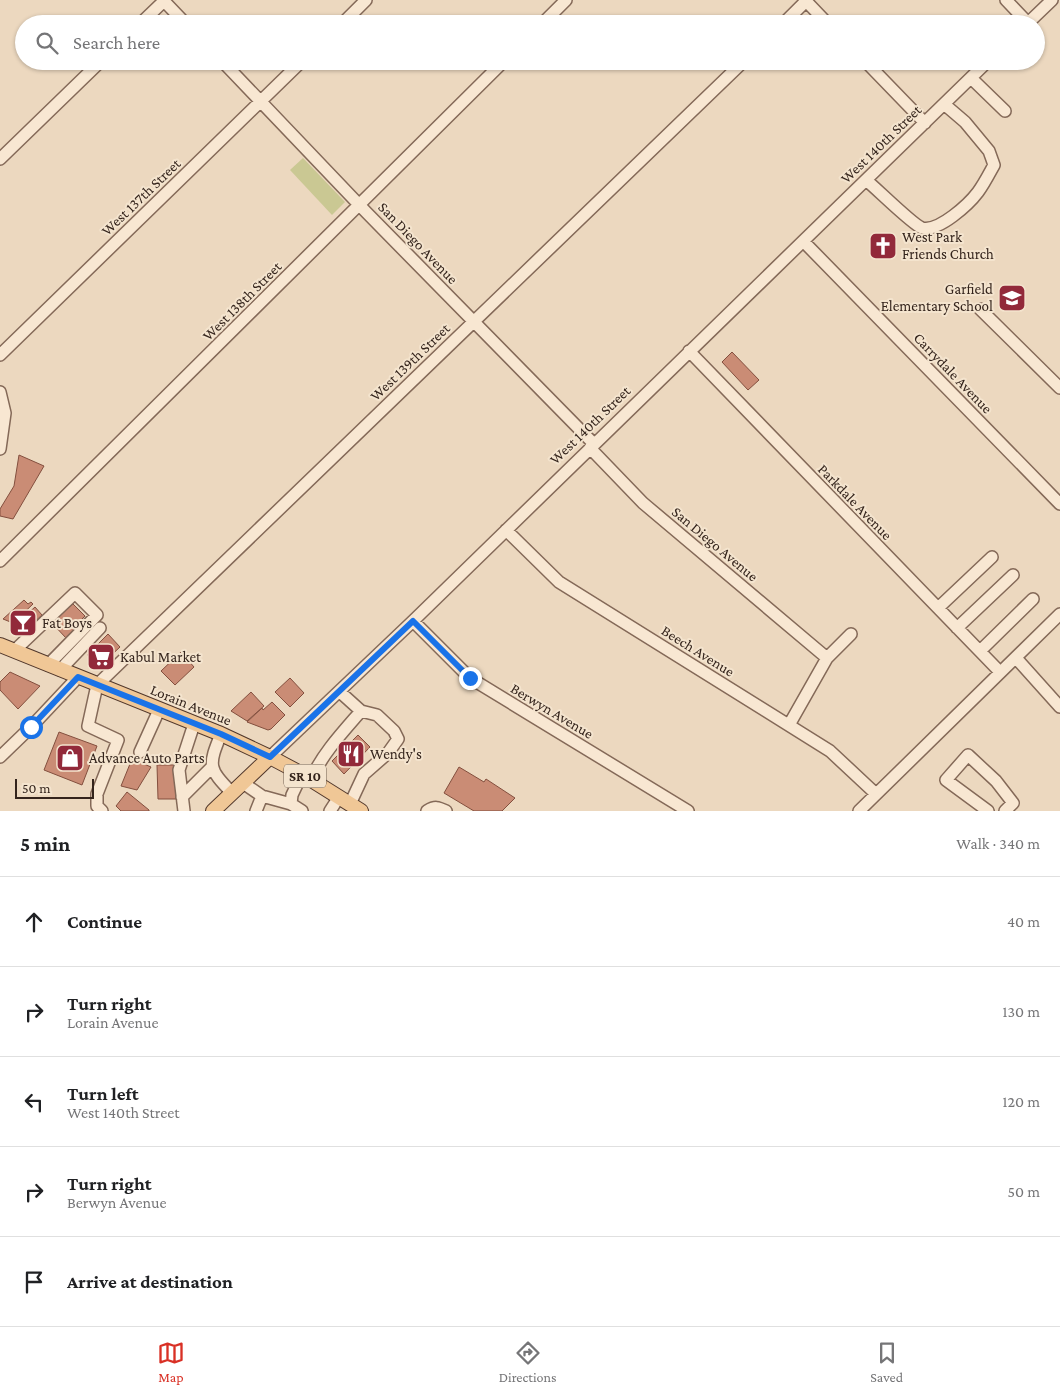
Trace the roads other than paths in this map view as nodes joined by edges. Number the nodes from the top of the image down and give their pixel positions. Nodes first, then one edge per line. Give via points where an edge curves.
1 (164, 0) edge
2 (366, 0) edge
3 (566, 0) edge
4 (1006, 0) edge
5 (1052, 0) edge
6 (806, 1) edge
7 (149, 15) edge
8 (178, 15) edge
9 (351, 15) edge
10 (551, 15) edge
11 (792, 15) edge
12 (819, 15) edge
13 (1020, 15) edge
14 (1036, 15) edge
15 (93, 70) edge
16 (231, 70) edge
17 (293, 70) edge
18 (495, 70) edge
19 (735, 70) edge
20 (874, 70) edge
21 (979, 70) edge
22 (971, 78) junction
23 (261, 101) junction
24 (944, 104) junction
25 (1005, 111) dead end
26 (925, 123) junction
27 (0, 159) edge
28 (866, 180) junction
29 (360, 205) junction
30 (804, 242) junction
31 (980, 309) dead end
32 (474, 322) junction
33 (689, 351) junction
34 (0, 355) edge
35 (1060, 388) edge
36 (0, 392) edge
37 (592, 446) junction
38 (0, 449) edge
39 (1060, 504) edge
40 (506, 530) junction
41 (992, 557) dead end
42 (0, 561) edge
43 (1013, 575) dead end
44 (1033, 599) dead end
45 (938, 608) junction
46 (1060, 614) edge
47 (413, 621) junction
48 (100, 628) dead end
49 (958, 628) junction
50 (851, 634) dead end
51 (0, 645) edge
52 (14, 651) junction
53 (980, 651) junction
54 (827, 658) junction
55 (1016, 658) junction
56 (54, 667) junction
57 (1000, 672) junction
58 (78, 677) junction
59 (97, 685) junction
60 (340, 692) junction
61 (1060, 707) edge
62 (159, 710) junction
63 (361, 711) junction
64 (194, 724) junction
65 (789, 725) junction
66 (221, 734) junction
67 (2, 751) edge
68 (140, 752) dead end
69 (270, 757) junction
70 (212, 766) junction
71 (306, 777) junction
72 (243, 783) junction
73 (232, 793) junction
74 (876, 794) junction
75 (262, 796) junction
76 (182, 797) junction
77 (291, 804) junction
78 (350, 804) edge
79 (102, 811) edge
80 (184, 811) edge
81 (213, 811) edge
82 (256, 811) edge
83 (302, 811) edge
84 (330, 811) edge
85 (427, 811) edge
86 (446, 811) edge
87 (688, 811) edge
88 (859, 811) edge
89 (988, 811) edge
90 (1005, 811) edge

1 - 7 street
1 - 8 street
2 - 9 street
3 - 10 street
4 - 13 street
5 - 14 street
6 - 11 street
6 - 12 street
15 - 27 street
16 - 23 street, San Diego Avenue
17 - 23 street, West 137th Street
18 - 29 street, West 138th Street
19 - 32 street, West 139th Street
20 - 26 street
21 - 22 street, West 140th Street
22 - 24 street, West 140th Street
22 - 25 street
23 - 29 street, San Diego Avenue
23 - 34 street, West 137th Street
24 - 26 street, West 140th Street
24 - 28 street via 965,122 989,151 994,165 963,209 932,228 922,228
26 - 28 street, West 140th Street
28 - 30 street, West 140th Street
29 - 32 street, San Diego Avenue
29 - 42 street, West 138th Street
30 - 33 street, West 140th Street
30 - 39 street, Carrydale Avenue
31 - 35 street via 1055,375
32 - 37 street, San Diego Avenue
32 - 59 street, West 139th Street
33 - 37 street, West 140th Street
33 - 45 street, Parkdale Avenue
36 - 38 street via 5,413
37 - 40 street, West 140th Street
37 - 54 street, San Diego Avenue via 643,503
40 - 47 street, West 140th Street
40 - 65 street, Beech Avenue via 559,582
41 - 45 street
43 - 49 street
44 - 53 street
45 - 49 street, Parkdale Avenue
46 - 55 street
47 - 60 street, West 140th Street
47 - 87 street, Berwyn Avenue via 470,678
48 - 56 street
49 - 53 street, Parkdale Avenue
50 - 54 street
51 - 52 main road, Lorain Avenue / SR 10
52 - 56 main road, Lorain Avenue / SR 10
52 - 56 street via 75,593 97,615
53 - 57 street, Parkdale Avenue
54 - 65 street
55 - 57 street
55 - 61 street
56 - 58 main road, Lorain Avenue / SR 10
57 - 74 street
58 - 59 main road, Lorain Avenue / SR 10
58 - 67 street
59 - 62 main road, Lorain Avenue / SR 10
59 - 79 street via 88,726 118,740 97,794
60 - 63 street
60 - 69 street, West 140th Street
62 - 64 main road, Lorain Avenue / SR 10
62 - 68 street
63 - 71 street
63 - 78 street via 377,715 398,739 388,753 364,774
64 - 66 main road, Lorain Avenue / SR 10
64 - 76 street via 179,770
65 - 74 street, Beech Avenue via 830,751
66 - 69 main road, Lorain Avenue / SR 10
66 - 70 street
69 - 71 main road, Lorain Avenue / SR 10
69 - 72 main road, West 140th Street
70 - 73 street
70 - 76 street
71 - 77 street via 292,795
71 - 78 main road, Lorain Avenue / SR 10
72 - 73 main road, West 140th Street
72 - 75 street
73 - 81 main road, West 140th Street
74 - 88 street
75 - 77 street
75 - 82 street
76 - 80 street
77 - 83 street
78 - 84 street
85 - 86 street via 435,807
89 - 90 street via 946,780 968,755 1012,803

